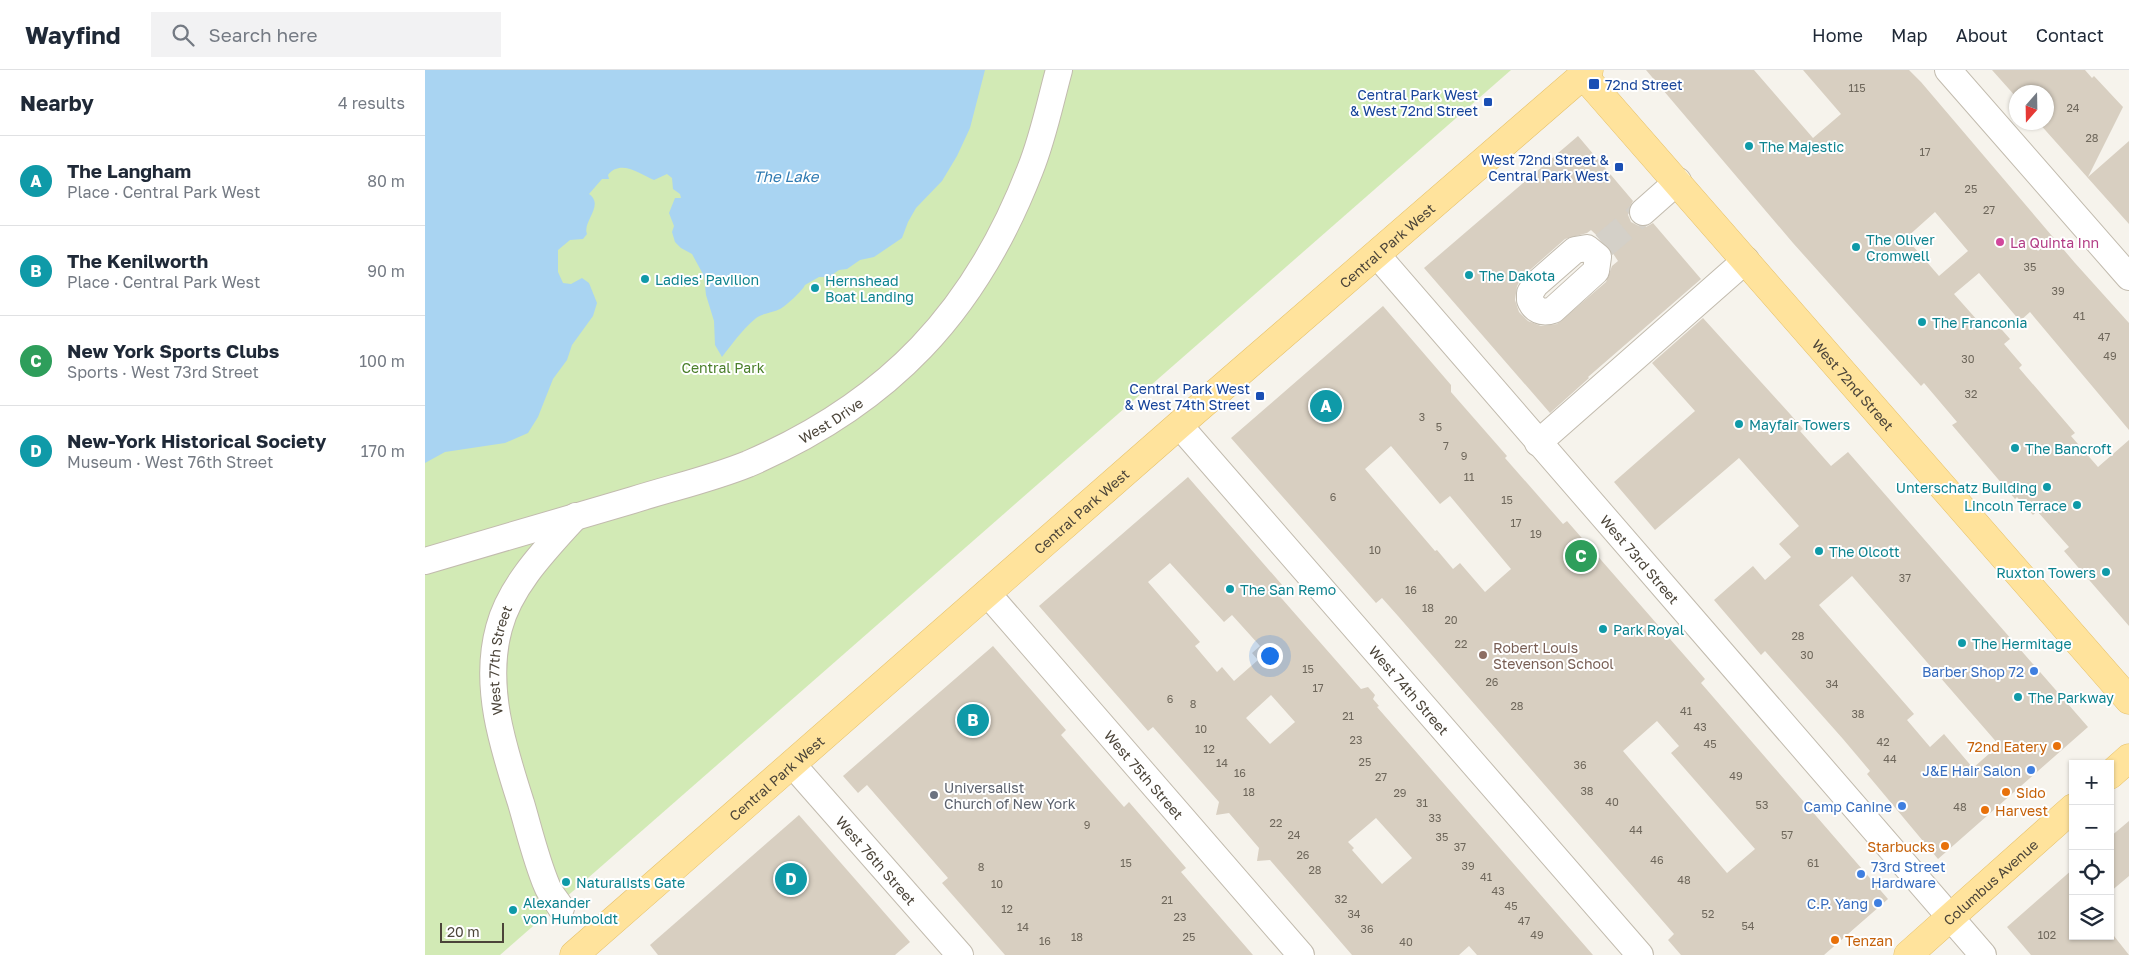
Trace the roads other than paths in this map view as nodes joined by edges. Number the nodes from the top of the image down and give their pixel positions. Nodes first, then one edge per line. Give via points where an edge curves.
1 (1059, 70) edge
2 (1948, 70) edge
3 (1584, 72) edge
4 (1678, 181) junction
5 (1643, 212) tunnel mouth
6 (1377, 255) junction
7 (1746, 260) junction
8 (2129, 277) edge
9 (1179, 425) junction
10 (1538, 443) junction
11 (576, 516) junction
12 (425, 561) edge
13 (987, 593) junction
14 (2129, 700) edge
15 (2129, 758) edge
16 (792, 764) junction
17 (2114, 771) edge
18 (2069, 812) edge
19 (554, 898) dead end
20 (1950, 917) junction
21 (586, 951) edge
22 (960, 955) edge
23 (1301, 955) edge
24 (1640, 955) edge
25 (1908, 955) edge
26 (1983, 955) edge

1 - 11 street, West Drive via 1031,168 1003,232 968,290 905,365 882,386 834,419 754,461
2 - 8 street
3 - 4 main road, West 72nd Street
3 - 6 main road, Central Park West
4 - 5 street
4 - 7 main road, West 72nd Street
6 - 9 main road, Central Park West
6 - 10 street, West 73rd Street
7 - 10 street
7 - 14 main road, West 72nd Street
9 - 13 main road, Central Park West
9 - 24 street, West 74th Street
10 - 20 street, West 73rd Street
11 - 12 street, West Drive
11 - 19 street, West 77th Street via 536,562 517,590 499,627 492,676 507,759
13 - 16 main road, Central Park West
13 - 23 street, West 75th Street
15 - 17 main road
16 - 21 main road, Central Park West
16 - 22 street, West 76th Street
18 - 20 main road, Columbus Avenue
20 - 25 main road, Columbus Avenue
20 - 26 street, West 73rd Street

